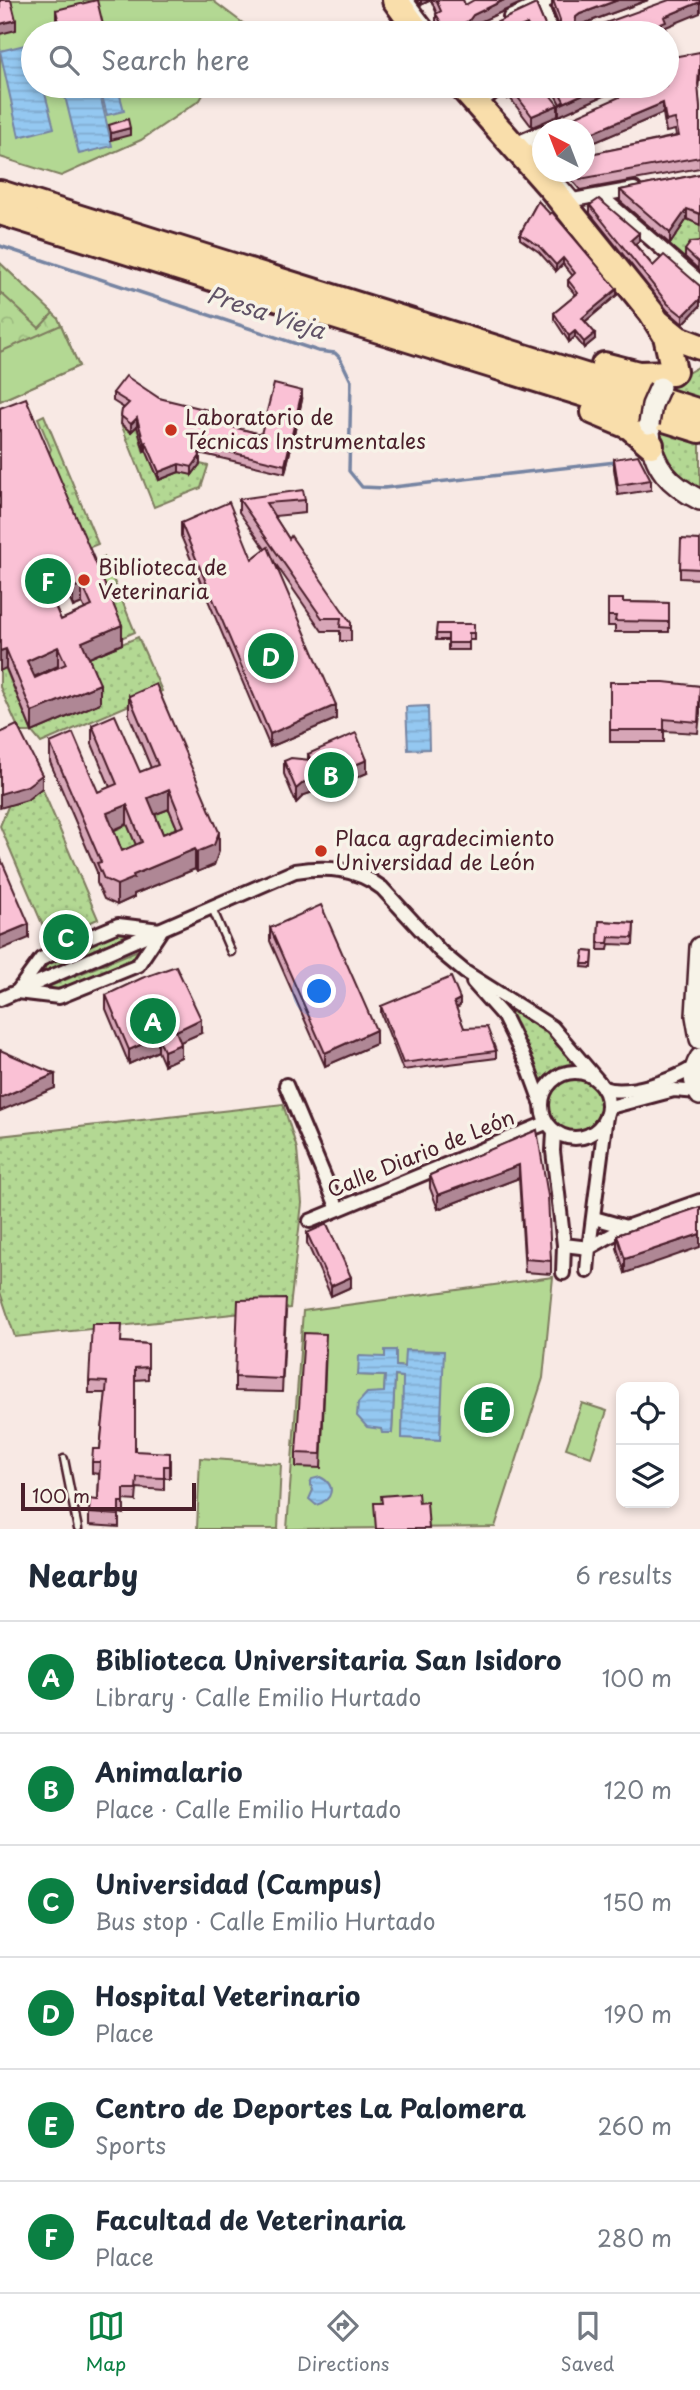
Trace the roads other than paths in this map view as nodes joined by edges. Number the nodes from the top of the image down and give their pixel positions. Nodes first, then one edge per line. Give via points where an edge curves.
1 (396, 0) edge
2 (410, 0) edge
3 (541, 2) edge
4 (411, 21) edge
5 (426, 21) edge
6 (501, 21) edge
7 (548, 21) edge
8 (471, 98) edge
9 (486, 98) edge
10 (477, 105) junction
11 (532, 136) edge
12 (519, 142) junction
13 (532, 152) edge
14 (560, 182) edge
15 (0, 183) edge
16 (650, 186) edge
17 (0, 193) edge
18 (601, 196) junction
19 (570, 201) junction
20 (0, 212) edge
21 (0, 222) edge
22 (700, 282) edge
23 (655, 318) junction
24 (700, 347) edge
25 (700, 355) edge
26 (627, 372) junction
27 (668, 377) junction
28 (700, 412) edge
29 (700, 430) edge
30 (650, 435) junction
31 (700, 500) edge
32 (212, 908) junction
33 (162, 930) junction
34 (700, 951) edge
35 (231, 952) dead end
36 (465, 972) junction
37 (16, 992) junction
38 (0, 999) edge
39 (700, 1039) edge
40 (697, 1062) edge
41 (286, 1085) dead end
42 (601, 1085) junction
43 (699, 1094) edge
44 (541, 1102) junction
45 (608, 1111) junction
46 (550, 1127) junction
47 (700, 1202) edge
48 (338, 1209) junction
49 (594, 1218) junction
50 (310, 1220) dead end
51 (626, 1227) junction
52 (564, 1245) junction
53 (589, 1248) junction
54 (587, 1270) dead end
55 (563, 1273) dead end
56 (64, 1459) dead end
57 (78, 1529) edge

1 - 4 highway
2 - 5 lane
3 - 6 street
3 - 7 street
8 - 10 highway
9 - 10 street
10 - 12 highway
11 - 12 street
12 - 13 lane
12 - 19 highway
14 - 19 lane
15 - 26 highway
16 - 18 street
17 - 28 highway
18 - 19 street
18 - 22 street
19 - 23 highway
20 - 29 highway
21 - 30 highway via 176,283 600,414
23 - 24 highway via 679,339
23 - 26 highway via 652,354 640,368
23 - 27 highway via 666,336
25 - 27 street
26 - 27 highway
27 - 30 street, bridge via 652,405
30 - 31 street via 661,469 677,488
32 - 33 street
32 - 35 lane
32 - 36 street via 295,871 321,867 361,875 382,888 441,953
33 - 37 street
33 - 37 street via 118,925 80,941 41,958
33 - 37 street via 138,965 59,997
34 - 39 street via 696,1016
36 - 42 street via 552,1027
36 - 44 street via 504,1017
37 - 38 street
40 - 42 street via 678,1077 643,1087 614,1092
40 - 43 street via 694,1084
41 - 48 street
42 - 44 street via 590,1076 569,1072 550,1083
42 - 45 street
43 - 45 street via 674,1090
44 - 46 street
45 - 46 street via 594,1133 584,1137 574,1139
45 - 49 street
46 - 48 street, Calle Diario de León
46 - 52 street
47 - 51 street
48 - 50 street, Calle Diario de León
49 - 51 street
49 - 53 street
51 - 53 street
52 - 53 street
52 - 55 street
53 - 54 street
56 - 57 lane

